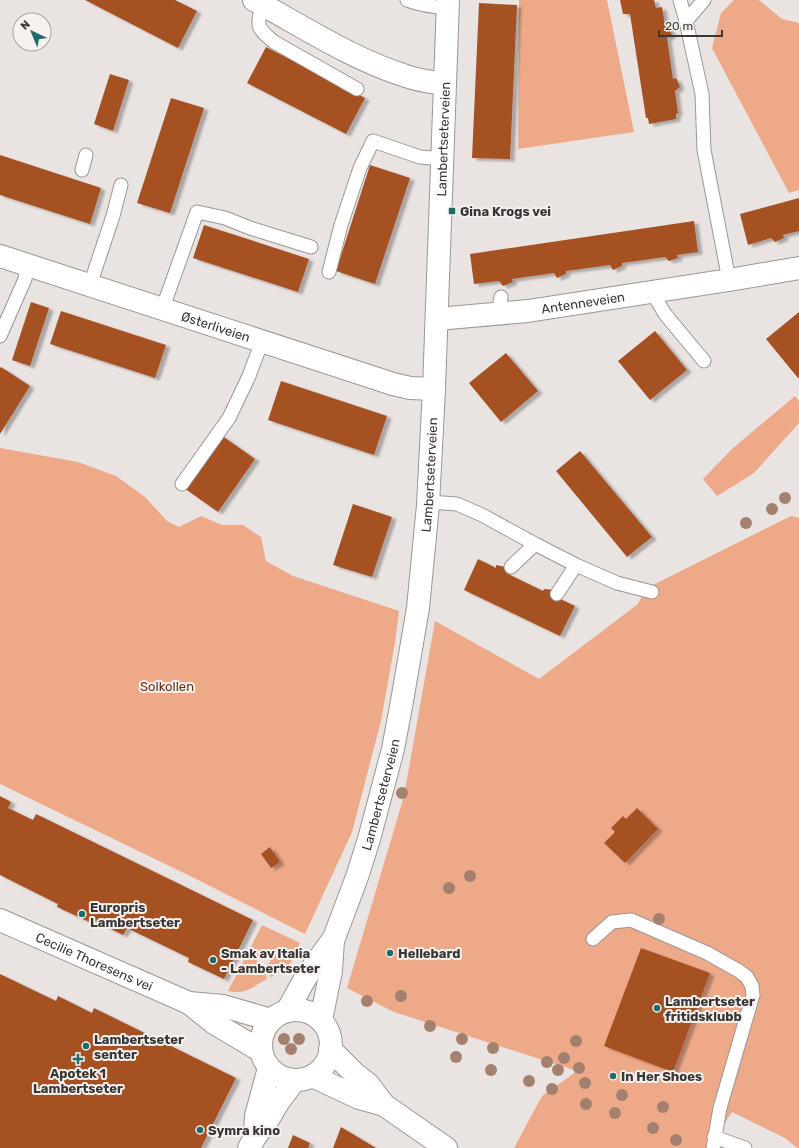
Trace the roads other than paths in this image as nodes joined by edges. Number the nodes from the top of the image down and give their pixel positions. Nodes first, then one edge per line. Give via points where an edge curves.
1 (407, 0) edge
2 (680, 0) edge
3 (704, 0) edge
4 (258, 3) edge
5 (448, 4) edge
6 (686, 21) junction
7 (445, 84) junction
8 (358, 89) dead end
9 (86, 155) dead end
10 (443, 159) junction
11 (82, 170) dead end
12 (121, 185) dead end
13 (311, 247) dead end
14 (0, 256) edge
15 (27, 265) junction
16 (799, 269) edge
17 (329, 272) dead end
18 (728, 280) junction
19 (90, 285) junction
20 (652, 292) junction
21 (162, 310) junction
22 (437, 319) junction
23 (0, 336) edge
24 (262, 341) junction
25 (704, 361) dead end
26 (434, 389) junction
27 (182, 484) dead end
28 (428, 502) junction
29 (535, 544) junction
30 (576, 565) junction
31 (511, 567) dead end
32 (652, 592) dead end
33 (557, 594) dead end
34 (0, 920) edge
35 (334, 938) junction
36 (593, 939) dead end
37 (189, 1003) junction
38 (279, 1015) junction
39 (321, 1020) junction
40 (330, 1049) junction
41 (265, 1059) junction
42 (304, 1078) junction
43 (384, 1105) junction
44 (252, 1142) edge
45 (713, 1142) edge
46 (446, 1148) edge
47 (745, 1148) edge

1 - 5 lane via 433,7
2 - 6 lane
3 - 6 lane
4 - 7 street via 383,68 420,80
4 - 8 lane via 259,25 274,42
5 - 7 street, Lambertseterveien
6 - 18 lane via 702,94 704,150
7 - 10 street, Lambertseterveien
9 - 11 lane
10 - 17 lane via 420,157 373,141 341,225
10 - 22 street, Lambertseterveien
12 - 19 lane via 114,216
13 - 21 lane via 219,216 198,212
14 - 15 street, Østerliveien
15 - 19 street, Østerliveien
15 - 23 lane via 24,279
16 - 18 street, Antenneveien
18 - 20 street, Antenneveien
19 - 21 street, Østerliveien
20 - 22 street, Antenneveien via 499,306
20 - 25 lane via 665,314
21 - 24 street, Østerliveien
22 - 26 street, Lambertseterveien
24 - 26 street, Østerliveien via 393,384
24 - 27 lane via 249,376 228,418
26 - 28 street, Lambertseterveien
28 - 29 lane via 457,504
28 - 35 street, Lambertseterveien via 418,608 393,749 369,839
29 - 30 lane
29 - 31 lane
30 - 32 lane via 618,583
30 - 33 lane
34 - 37 street, Cecilie Thoresens vei
35 - 38 street, Lambertseterveien
35 - 39 street, Lambertseterveien via 331,971
36 - 45 lane via 612,922 631,920 707,953 747,977 753,995 720,1108
37 - 38 street, Cecilie Thoresens vei
37 - 41 street, Cecilie Thoresens vei
38 - 39 street via 299,1010 311,1013
38 - 41 street via 264,1029 261,1040
39 - 40 street via 327,1029
40 - 42 street via 328,1060 321,1069
40 - 43 street via 368,1084
41 - 42 street via 281,1077
41 - 44 street
42 - 43 street
42 - 44 street via 279,1101
43 - 46 street
45 - 47 lane

